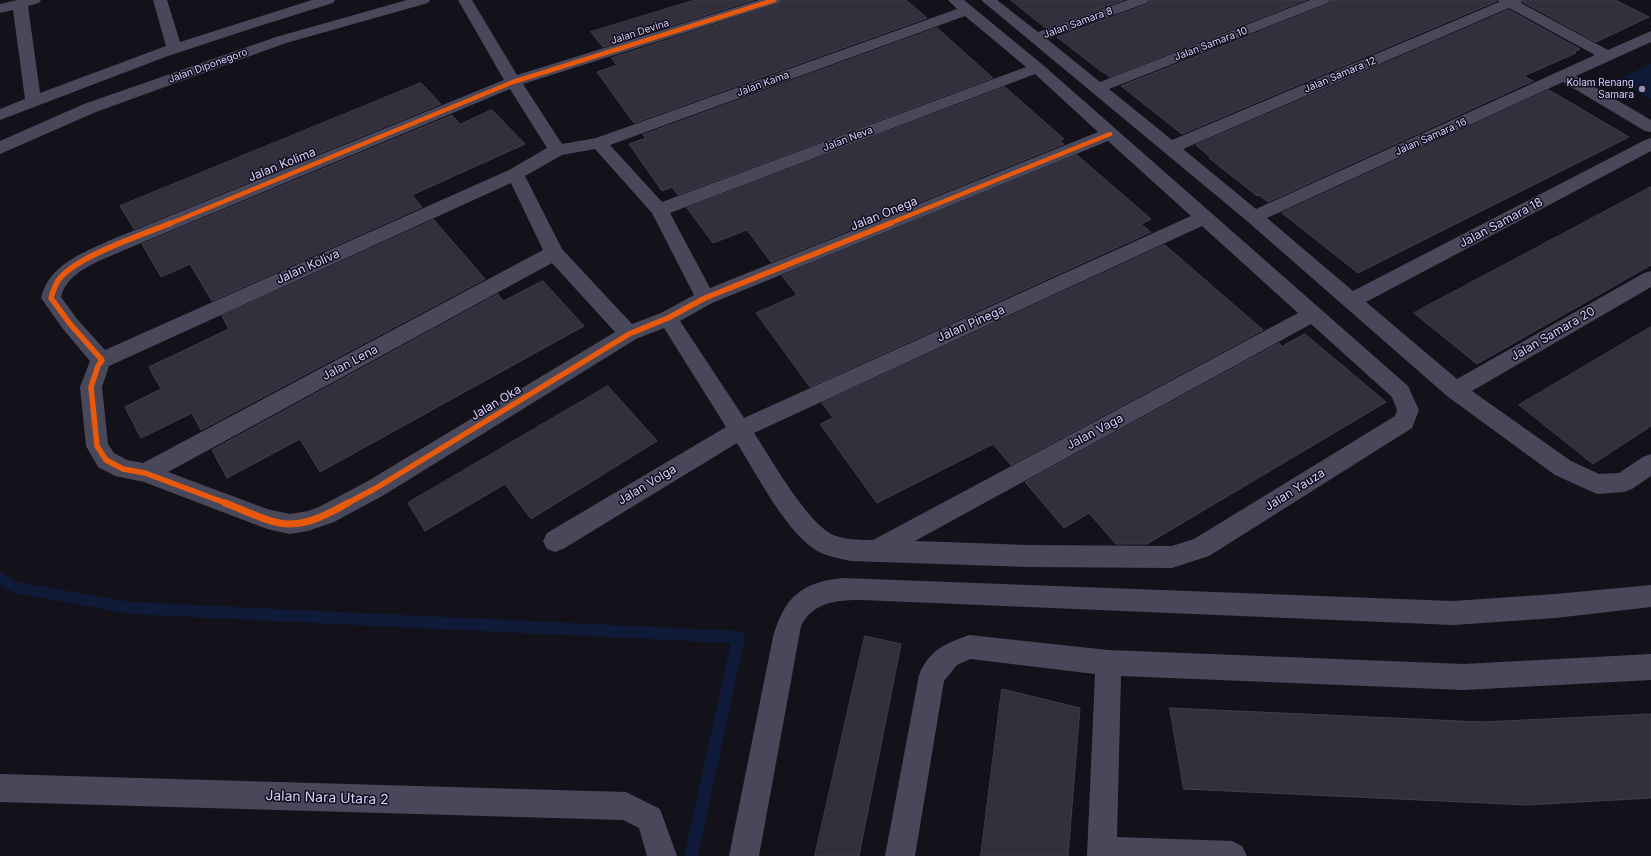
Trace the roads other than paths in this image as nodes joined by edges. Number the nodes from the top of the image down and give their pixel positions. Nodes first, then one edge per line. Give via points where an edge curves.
1 (160, 0) edge
2 (328, 0) edge
3 (423, 0) edge
4 (465, 0) edge
5 (774, 0) edge
6 (988, 0) edge
7 (1142, 0) edge
8 (1324, 0) edge
9 (1510, 1) edge
10 (27, 2) edge
11 (298, 4) edge
12 (961, 5) edge
13 (0, 9) edge
14 (265, 18) junction
15 (1651, 36) edge
16 (1036, 38) junction
17 (281, 40) junction
18 (175, 50) junction
19 (1608, 56) junction
20 (1037, 68) junction
21 (1564, 76) junction
22 (513, 82) junction
23 (1098, 88) junction
24 (33, 101) junction
25 (0, 115) edge
26 (1651, 127) edge
27 (1110, 134) junction
28 (599, 143) junction
29 (1651, 144) edge
30 (0, 148) edge
31 (1170, 148) junction
32 (556, 150) junction
33 (515, 174) junction
34 (659, 210) junction
35 (1254, 217) junction
36 (1204, 218) junction
37 (554, 253) junction
38 (1651, 278) edge
39 (705, 298) junction
40 (1352, 301) junction
41 (1313, 314) junction
42 (668, 318) junction
43 (629, 334) junction
44 (102, 360) junction
45 (1455, 390) junction
46 (739, 430) junction
47 (1651, 464) edge
48 (145, 473) junction
49 (555, 541) dead end
50 (877, 550) junction
51 (1651, 596) edge
52 (1108, 664) junction
53 (1651, 667) edge
54 (0, 788) edge
55 (1102, 854) edge
56 (662, 856) edge
57 (744, 856) edge
58 (900, 856) edge
59 (1232, 856) edge

1 - 18 street
2 - 11 street
3 - 17 street, Jalan Diponegoro
4 - 22 street
5 - 22 street, Jalan Devina
6 - 16 street
7 - 16 street, Jalan Samara 8
8 - 23 street, Jalan Samara 10
9 - 19 street
9 - 31 street, Jalan Samara 12
10 - 13 street
10 - 24 street
11 - 14 street
12 - 20 street
12 - 28 street, Jalan Kama
14 - 17 street
14 - 18 street
15 - 19 street, Jalan Samara 16
16 - 23 street
17 - 30 street, Jalan Diponegoro via 90,108
18 - 24 street
19 - 21 street, Jalan Samara 16
20 - 27 street
20 - 34 street, Jalan Neva
21 - 26 street
21 - 35 street, Jalan Samara 16
22 - 32 street
22 - 44 street, Jalan Kolima via 115,246 76,266 63,275 55,286 51,298
23 - 31 street
24 - 25 street
27 - 36 street
27 - 39 street, Jalan Onega
28 - 32 street, Jalan Kama
28 - 34 street
29 - 40 street, Jalan Samara 18
31 - 35 street
32 - 33 street, Jalan Koliva
33 - 37 street
33 - 44 street, Jalan Koliva
34 - 39 street
35 - 40 street
36 - 41 street
36 - 46 street, Jalan Pinega
37 - 43 street
37 - 48 street, Jalan Lena
38 - 45 street, Jalan Samara 20
39 - 42 street, Jalan Onega
40 - 45 street
41 - 50 street, Jalan Vaga
41 - 50 street, Jalan Yauza via 1400,392 1408,410 1404,422 1201,548 1172,557 1029,556
42 - 43 street, Jalan Oka
42 - 46 street, Jalan Yauza
43 - 48 street, Jalan Oka via 376,488 326,515 308,521 290,524 267,519
44 - 48 street, Jalan Oka via 91,386 98,446 106,460 123,469
45 - 47 street via 1563,468 1597,484 1624,482
46 - 49 street, Jalan Volga
46 - 50 street, Jalan Yauza via 792,510 811,532 830,545 851,550
51 - 57 street via 1453,613 838,588 820,592 792,616
52 - 53 street via 1464,677
52 - 55 street
52 - 58 street via 969,647 948,656 932,675
54 - 56 street, Jalan Nara Utara 2 via 626,806 650,819
55 - 59 street

